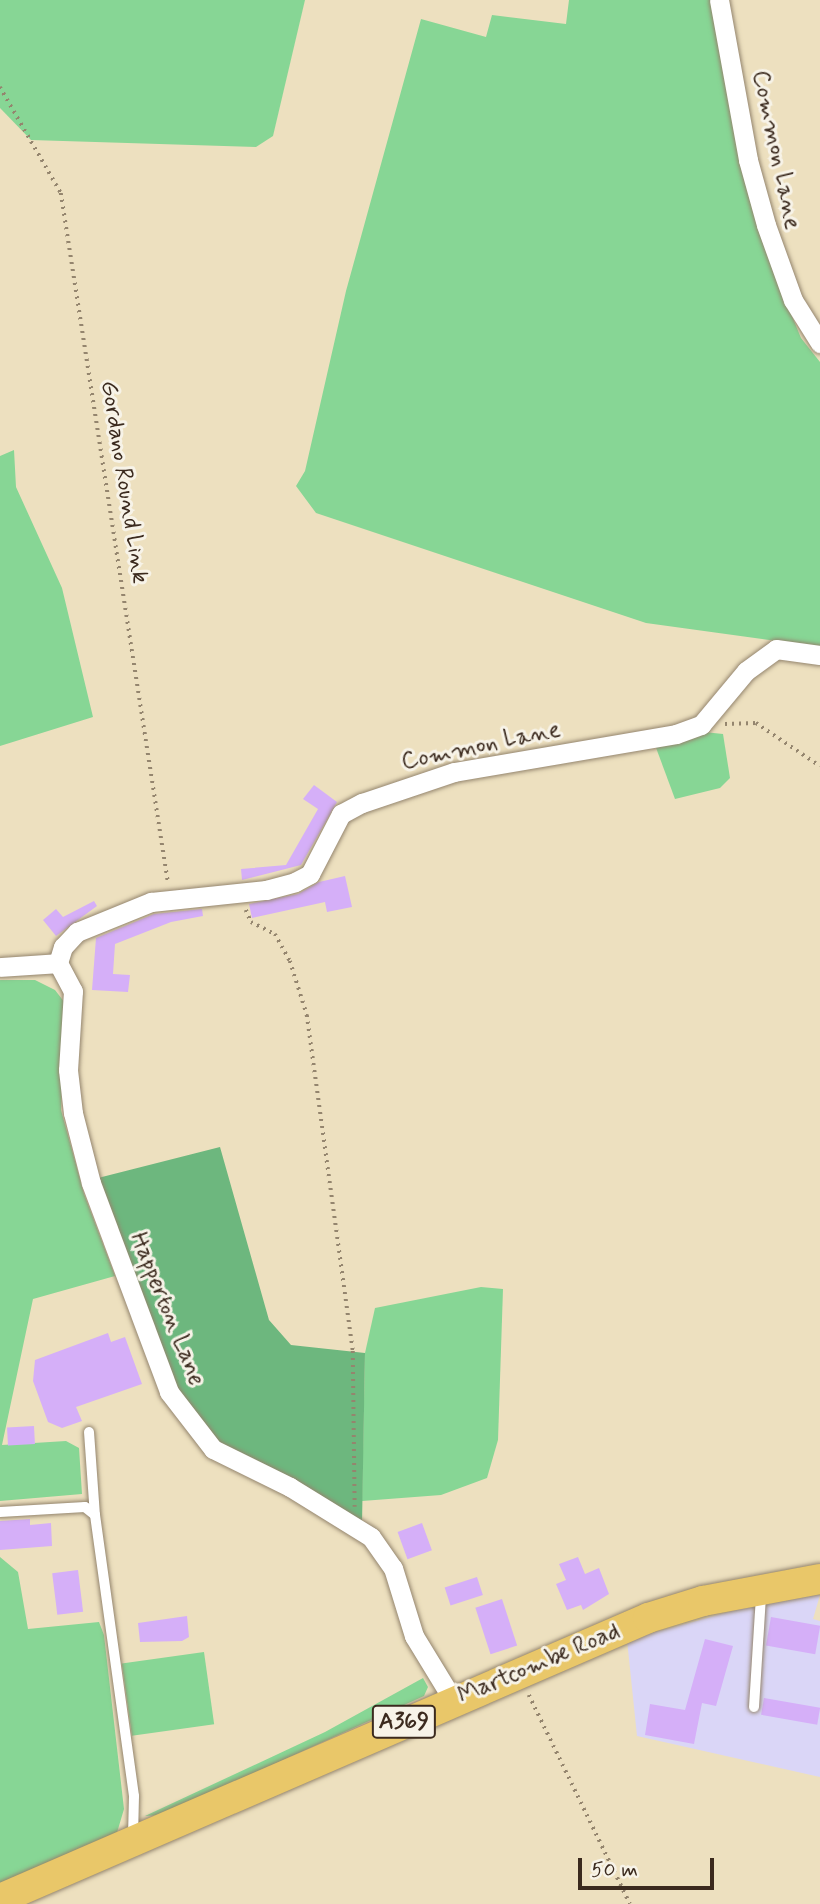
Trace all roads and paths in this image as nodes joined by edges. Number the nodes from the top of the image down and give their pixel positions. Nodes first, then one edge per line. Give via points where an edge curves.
1 (719, 0) edge
2 (0, 87) edge
3 (820, 343) edge
4 (820, 654) edge
5 (701, 725) junction
6 (820, 766) edge
7 (239, 892) junction
8 (170, 898) junction
9 (58, 963) junction
10 (0, 967) edge
11 (89, 1432) dead end
12 (0, 1512) edge
13 (94, 1515) junction
14 (355, 1526) junction
15 (820, 1579) edge
16 (761, 1588) junction
17 (518, 1673) junction
18 (453, 1700) junction
19 (754, 1707) dead end
20 (133, 1845) junction
21 (0, 1899) edge
22 (630, 1904) edge

1 - 3 street, Common Lane via 748,160 766,225 793,300
2 - 8 path, Gordano Round Link via 61,193
4 - 5 street via 776,649 763,656
5 - 6 path via 757,723
5 - 7 street, Common Lane via 676,734 454,772 401,787 341,814 310,874 267,890
7 - 8 street, Common Lane
7 - 14 path via 251,922 275,934 290,961 306,1015 353,1351
8 - 9 street, Common Lane via 104,919 77,933 63,947
9 - 10 street
9 - 14 street, Happerton Lane via 73,991 68,1070 73,1113 91,1183 169,1392 213,1449
11 - 13 lane
12 - 13 lane via 85,1507
13 - 20 lane via 134,1796
14 - 18 street, Happerton Lane via 371,1537 393,1568 414,1636
15 - 16 main road, Martcombe Road / A369
16 - 17 main road, Martcombe Road / A369 via 648,1618
16 - 19 lane
17 - 18 main road, Martcombe Road / A369
17 - 22 path
18 - 20 main road, Martcombe Road / A369
20 - 21 main road, Martcombe Road / A369

